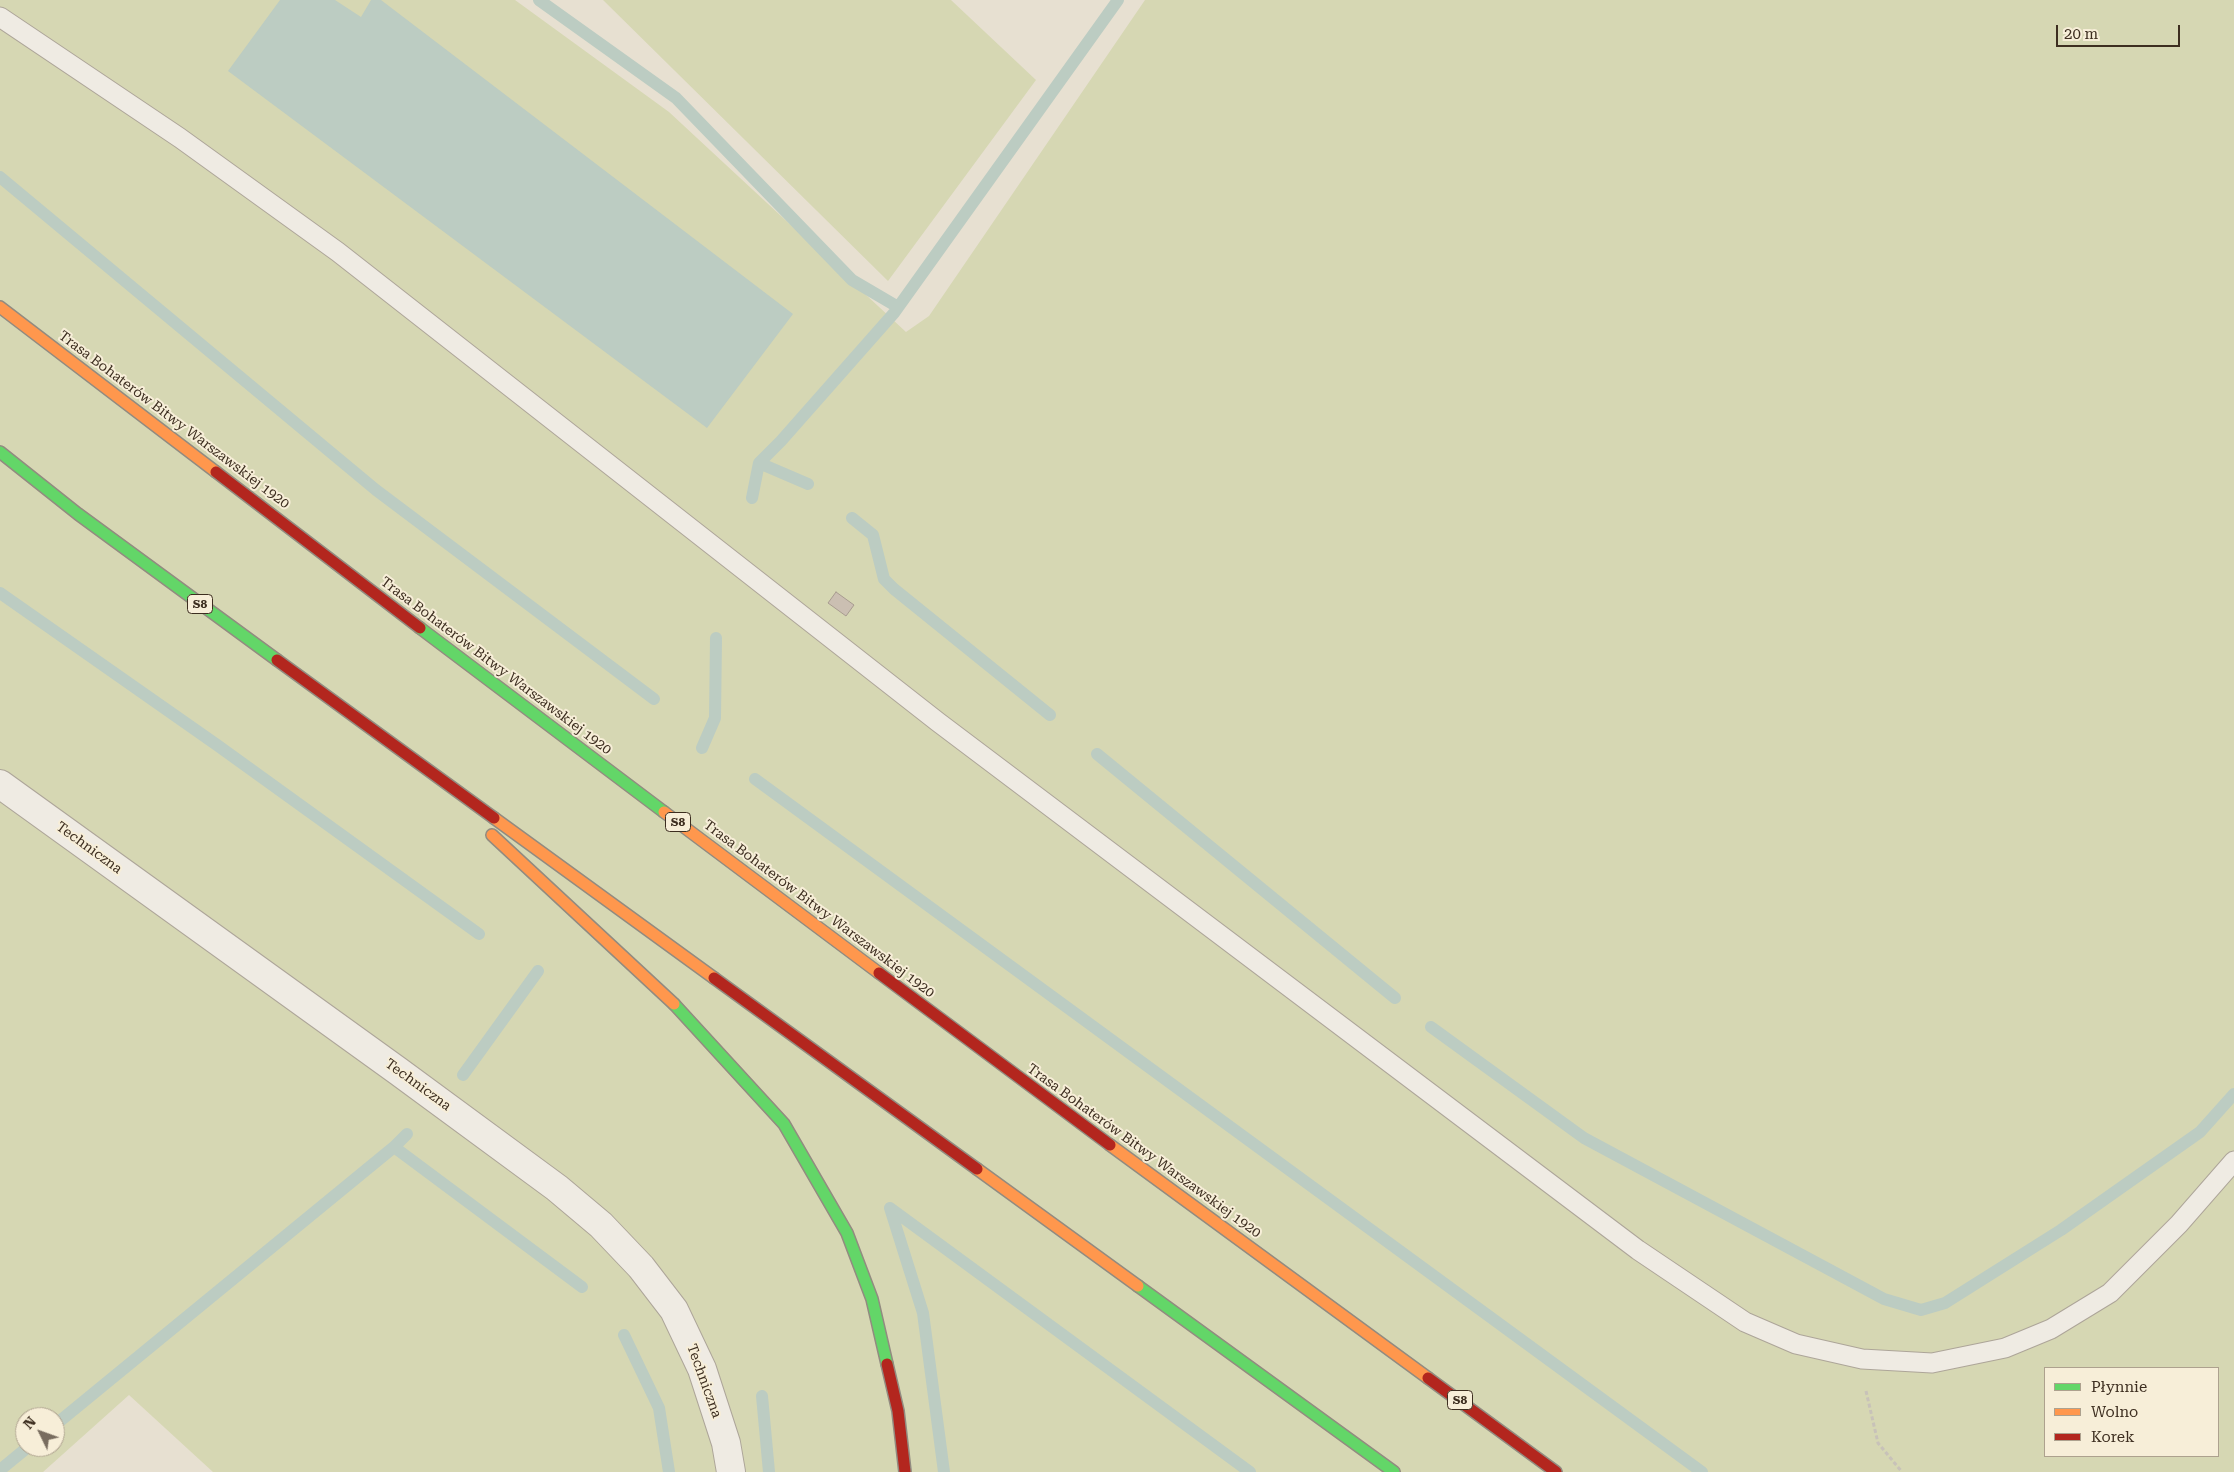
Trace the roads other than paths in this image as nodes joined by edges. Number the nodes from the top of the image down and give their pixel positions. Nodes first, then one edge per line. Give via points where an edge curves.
1 (0, 17) edge
2 (0, 307) edge
3 (0, 452) edge
4 (403, 752) junction
5 (0, 784) edge
6 (2234, 1161) edge
7 (731, 1472) edge
8 (905, 1472) edge
9 (1394, 1472) edge
10 (1556, 1472) edge

1 - 6 lane via 180,138 338,252 938,722 1638,1250 1745,1322 1796,1344 1862,1359 1932,1363 2005,1348 2051,1329 2110,1293 2179,1224
2 - 10 highway, Trasa Bohaterów Bitwy Warszawskiej 1920 / S8 via 994,1060
3 - 4 highway, S8 via 78,514
4 - 8 highway via 688,1017 784,1124 847,1234 872,1299 898,1411
4 - 9 highway, S8
5 - 7 street, Techniczna via 398,1071 557,1188 601,1225 641,1267 674,1310 702,1369 726,1443

